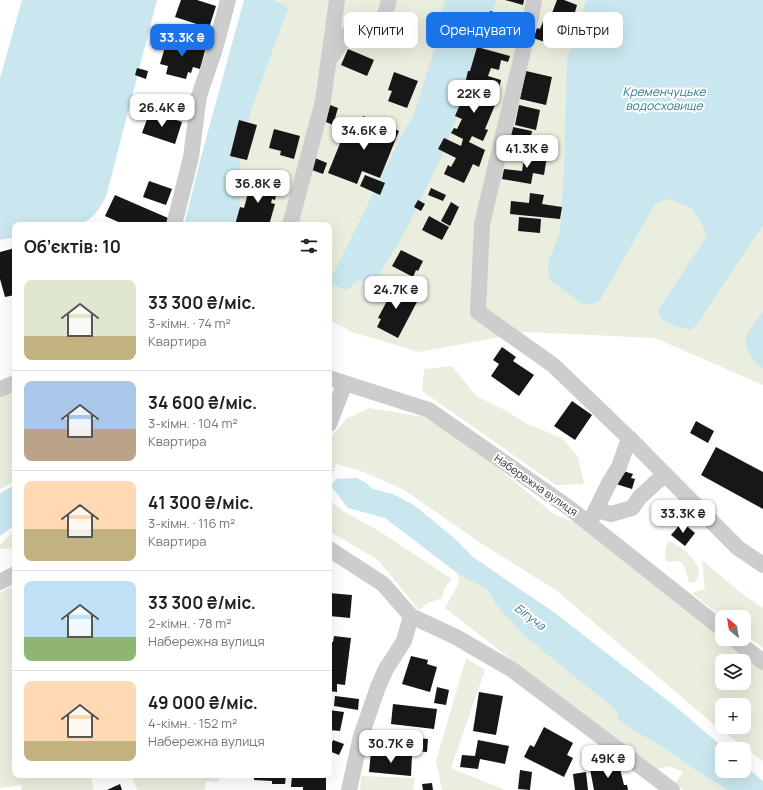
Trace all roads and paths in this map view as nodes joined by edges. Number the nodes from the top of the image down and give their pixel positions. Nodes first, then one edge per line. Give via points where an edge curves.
1 (228, 0) edge
2 (338, 0) edge
3 (389, 0) edge
4 (534, 0) edge
5 (330, 58) junction
6 (175, 222) edge
7 (291, 222) edge
8 (332, 379) edge
9 (345, 383) junction
10 (12, 384) edge
11 (0, 389) edge
12 (332, 416) edge
13 (629, 438) junction
14 (665, 474) junction
15 (593, 517) junction
16 (332, 551) edge
17 (763, 565) edge
18 (12, 576) edge
19 (0, 582) edge
20 (411, 616) junction
21 (715, 623) edge
22 (743, 646) edge
23 (763, 662) edge
24 (350, 790) edge
25 (672, 790) edge

1 - 6 street via 199,96 191,157
2 - 5 street
3 - 5 street via 380,32 353,27
4 - 13 street via 482,224 478,312 553,365
5 - 7 street via 323,101
8 - 9 street, Набережна вулиця
9 - 12 street
9 - 15 street, Набережна вулиця via 429,410 568,507
10 - 11 street
13 - 14 street
13 - 15 street via 619,467
14 - 15 street via 632,508
14 - 17 street via 738,548
15 - 21 street, Набережна вулиця
16 - 20 street via 383,584
18 - 19 street
20 - 24 street via 404,641 386,669 361,736
20 - 25 street via 456,637 511,669
22 - 23 street

